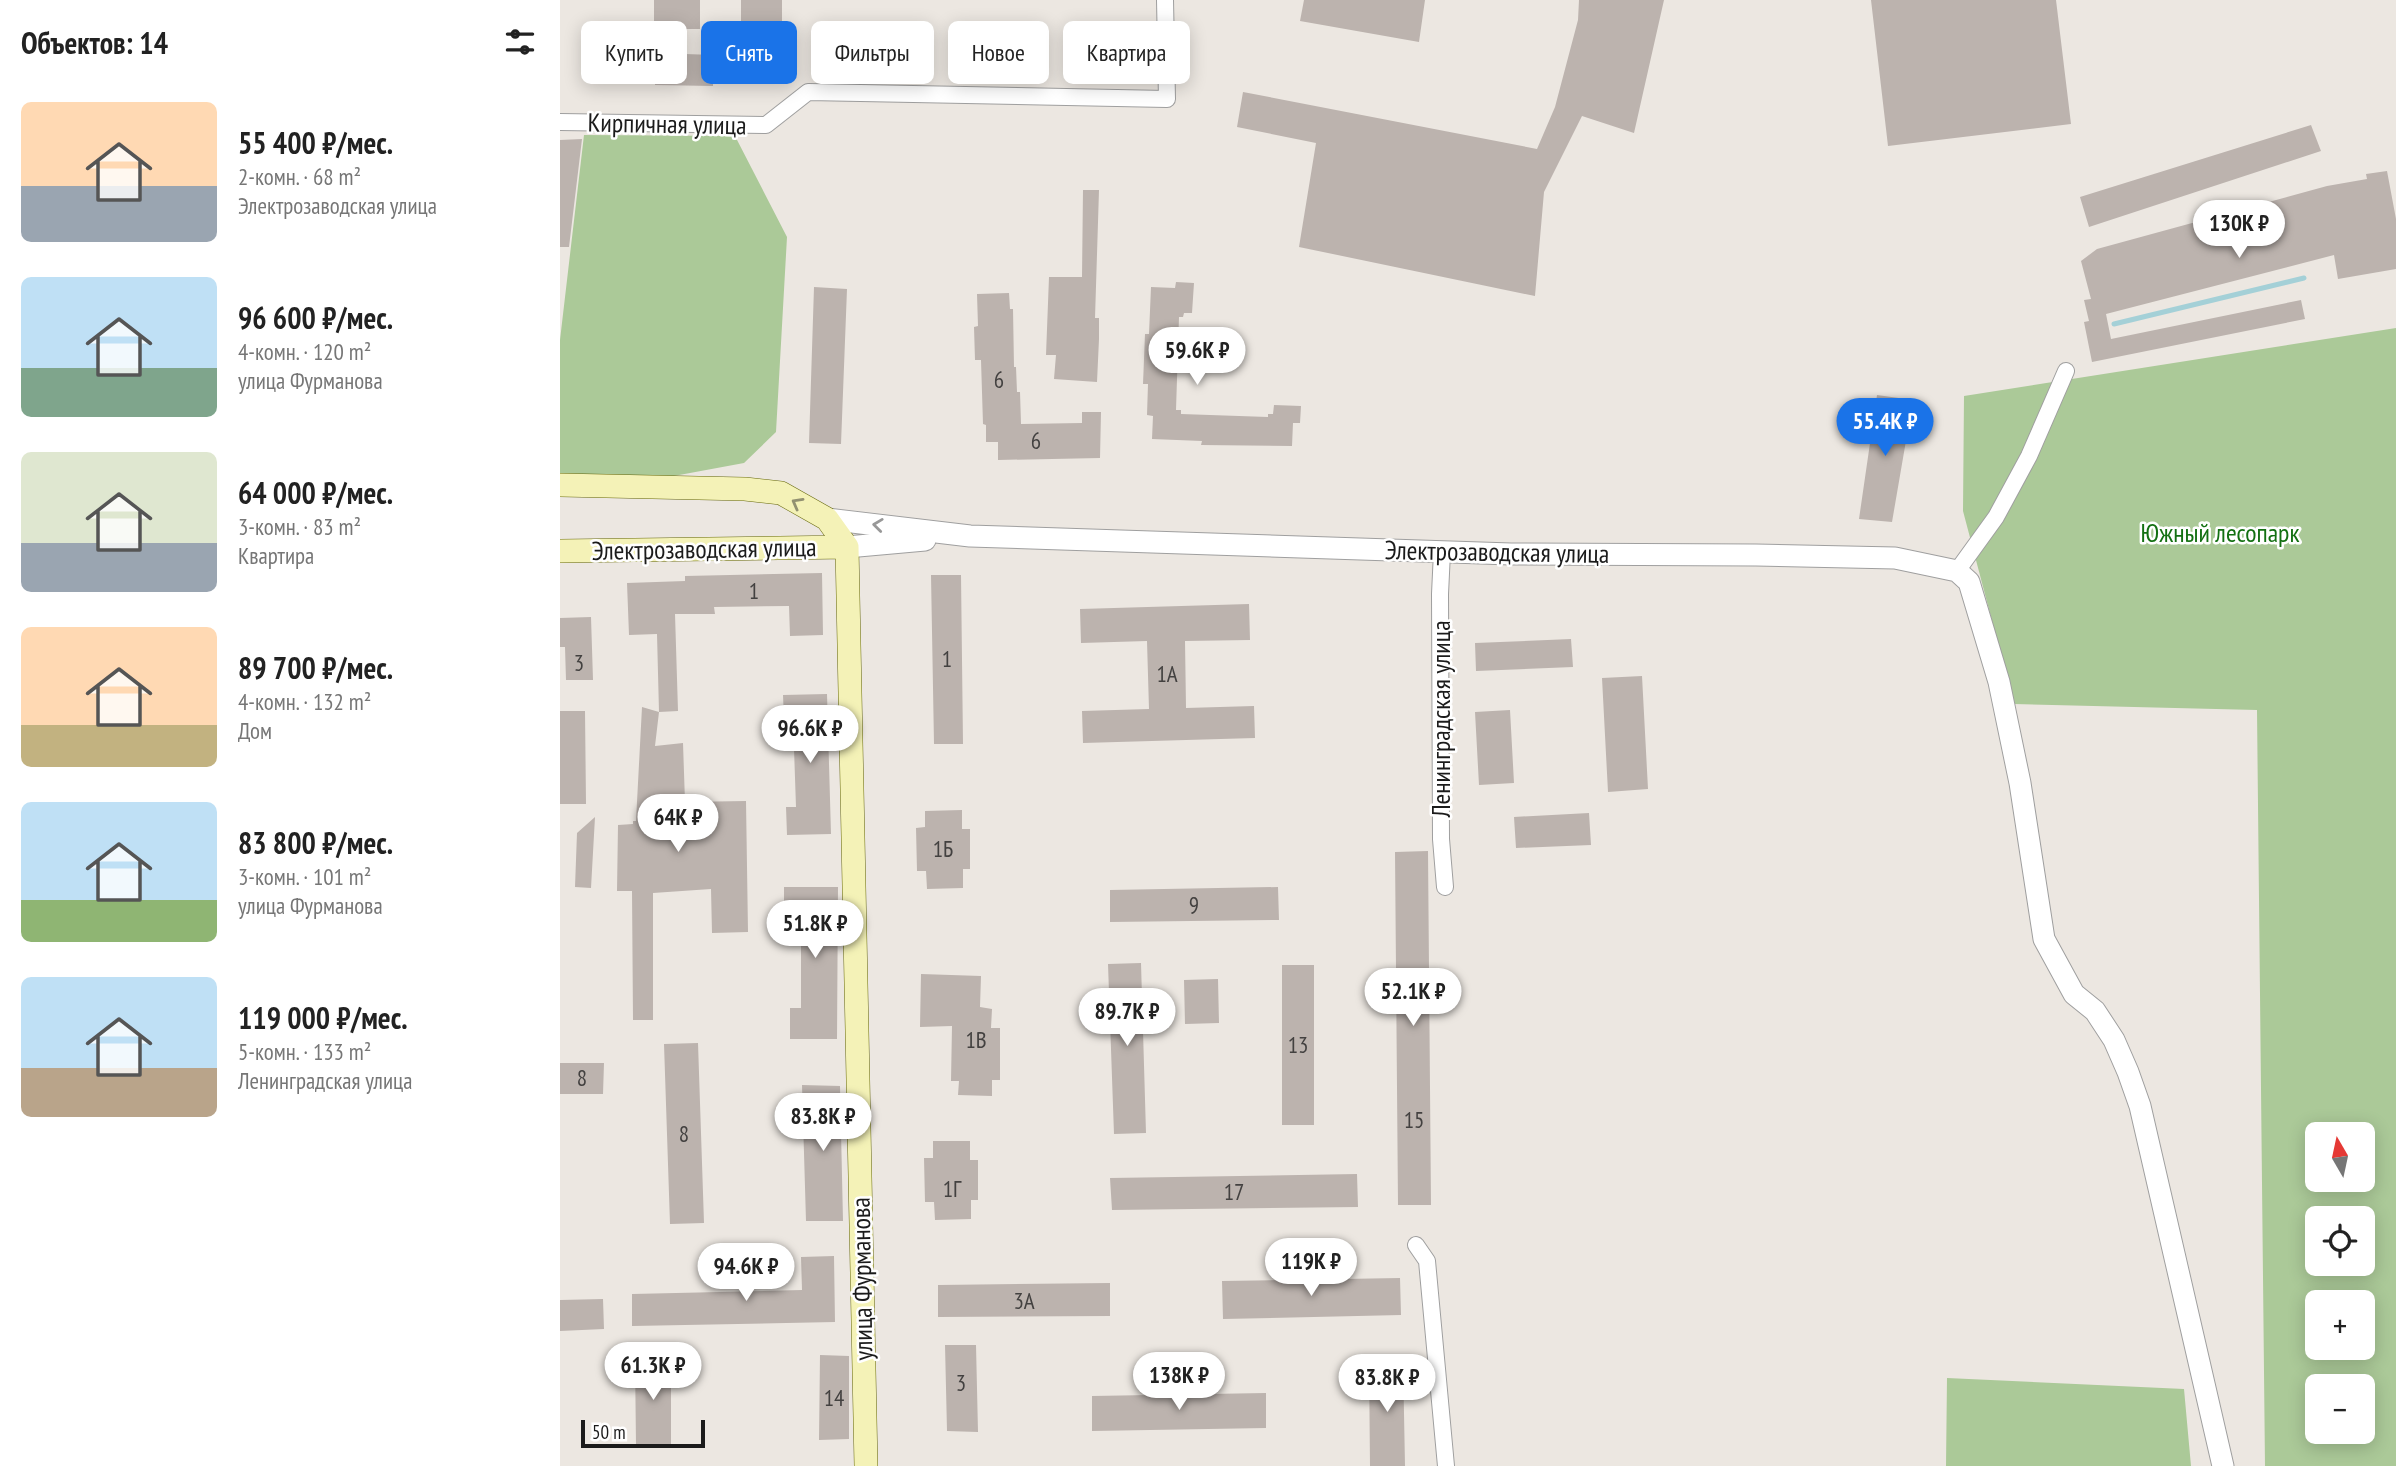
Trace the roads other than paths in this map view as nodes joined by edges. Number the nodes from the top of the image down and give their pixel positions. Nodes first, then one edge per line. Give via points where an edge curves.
1 (1165, 0) edge
2 (560, 122) edge
3 (2066, 371) dead end
4 (560, 485) edge
5 (827, 519) junction
6 (970, 536) junction
7 (847, 547) junction
8 (560, 551) edge
9 (1441, 552) junction
10 (1957, 571) junction
11 (1445, 887) dead end
12 (1416, 1245) dead end
13 (866, 1466) edge
14 (1446, 1466) edge
15 (2223, 1466) edge

1 - 2 street, Кирпичная улица via 1167,99 808,92 766,125
3 - 10 street via 1996,517
5 -> 4 main road, Электрозаводская улица via 781,493
6 -> 5 street, Электрозаводская улица
5 - 7 main road, Электрозаводская улица
6 - 7 street, Электрозаводская улица
6 - 9 street, Электрозаводская улица
7 - 8 main road, Электрозаводская улица
7 - 13 main road, улица Фурманова
9 - 10 street, Электрозаводская улица via 1895,558
9 - 11 street, Ленинградская улица
10 - 15 street via 1969,582 1999,682 2044,939 2074,994 2105,1025 2129,1072 2143,1118
12 - 14 street via 1427,1261

